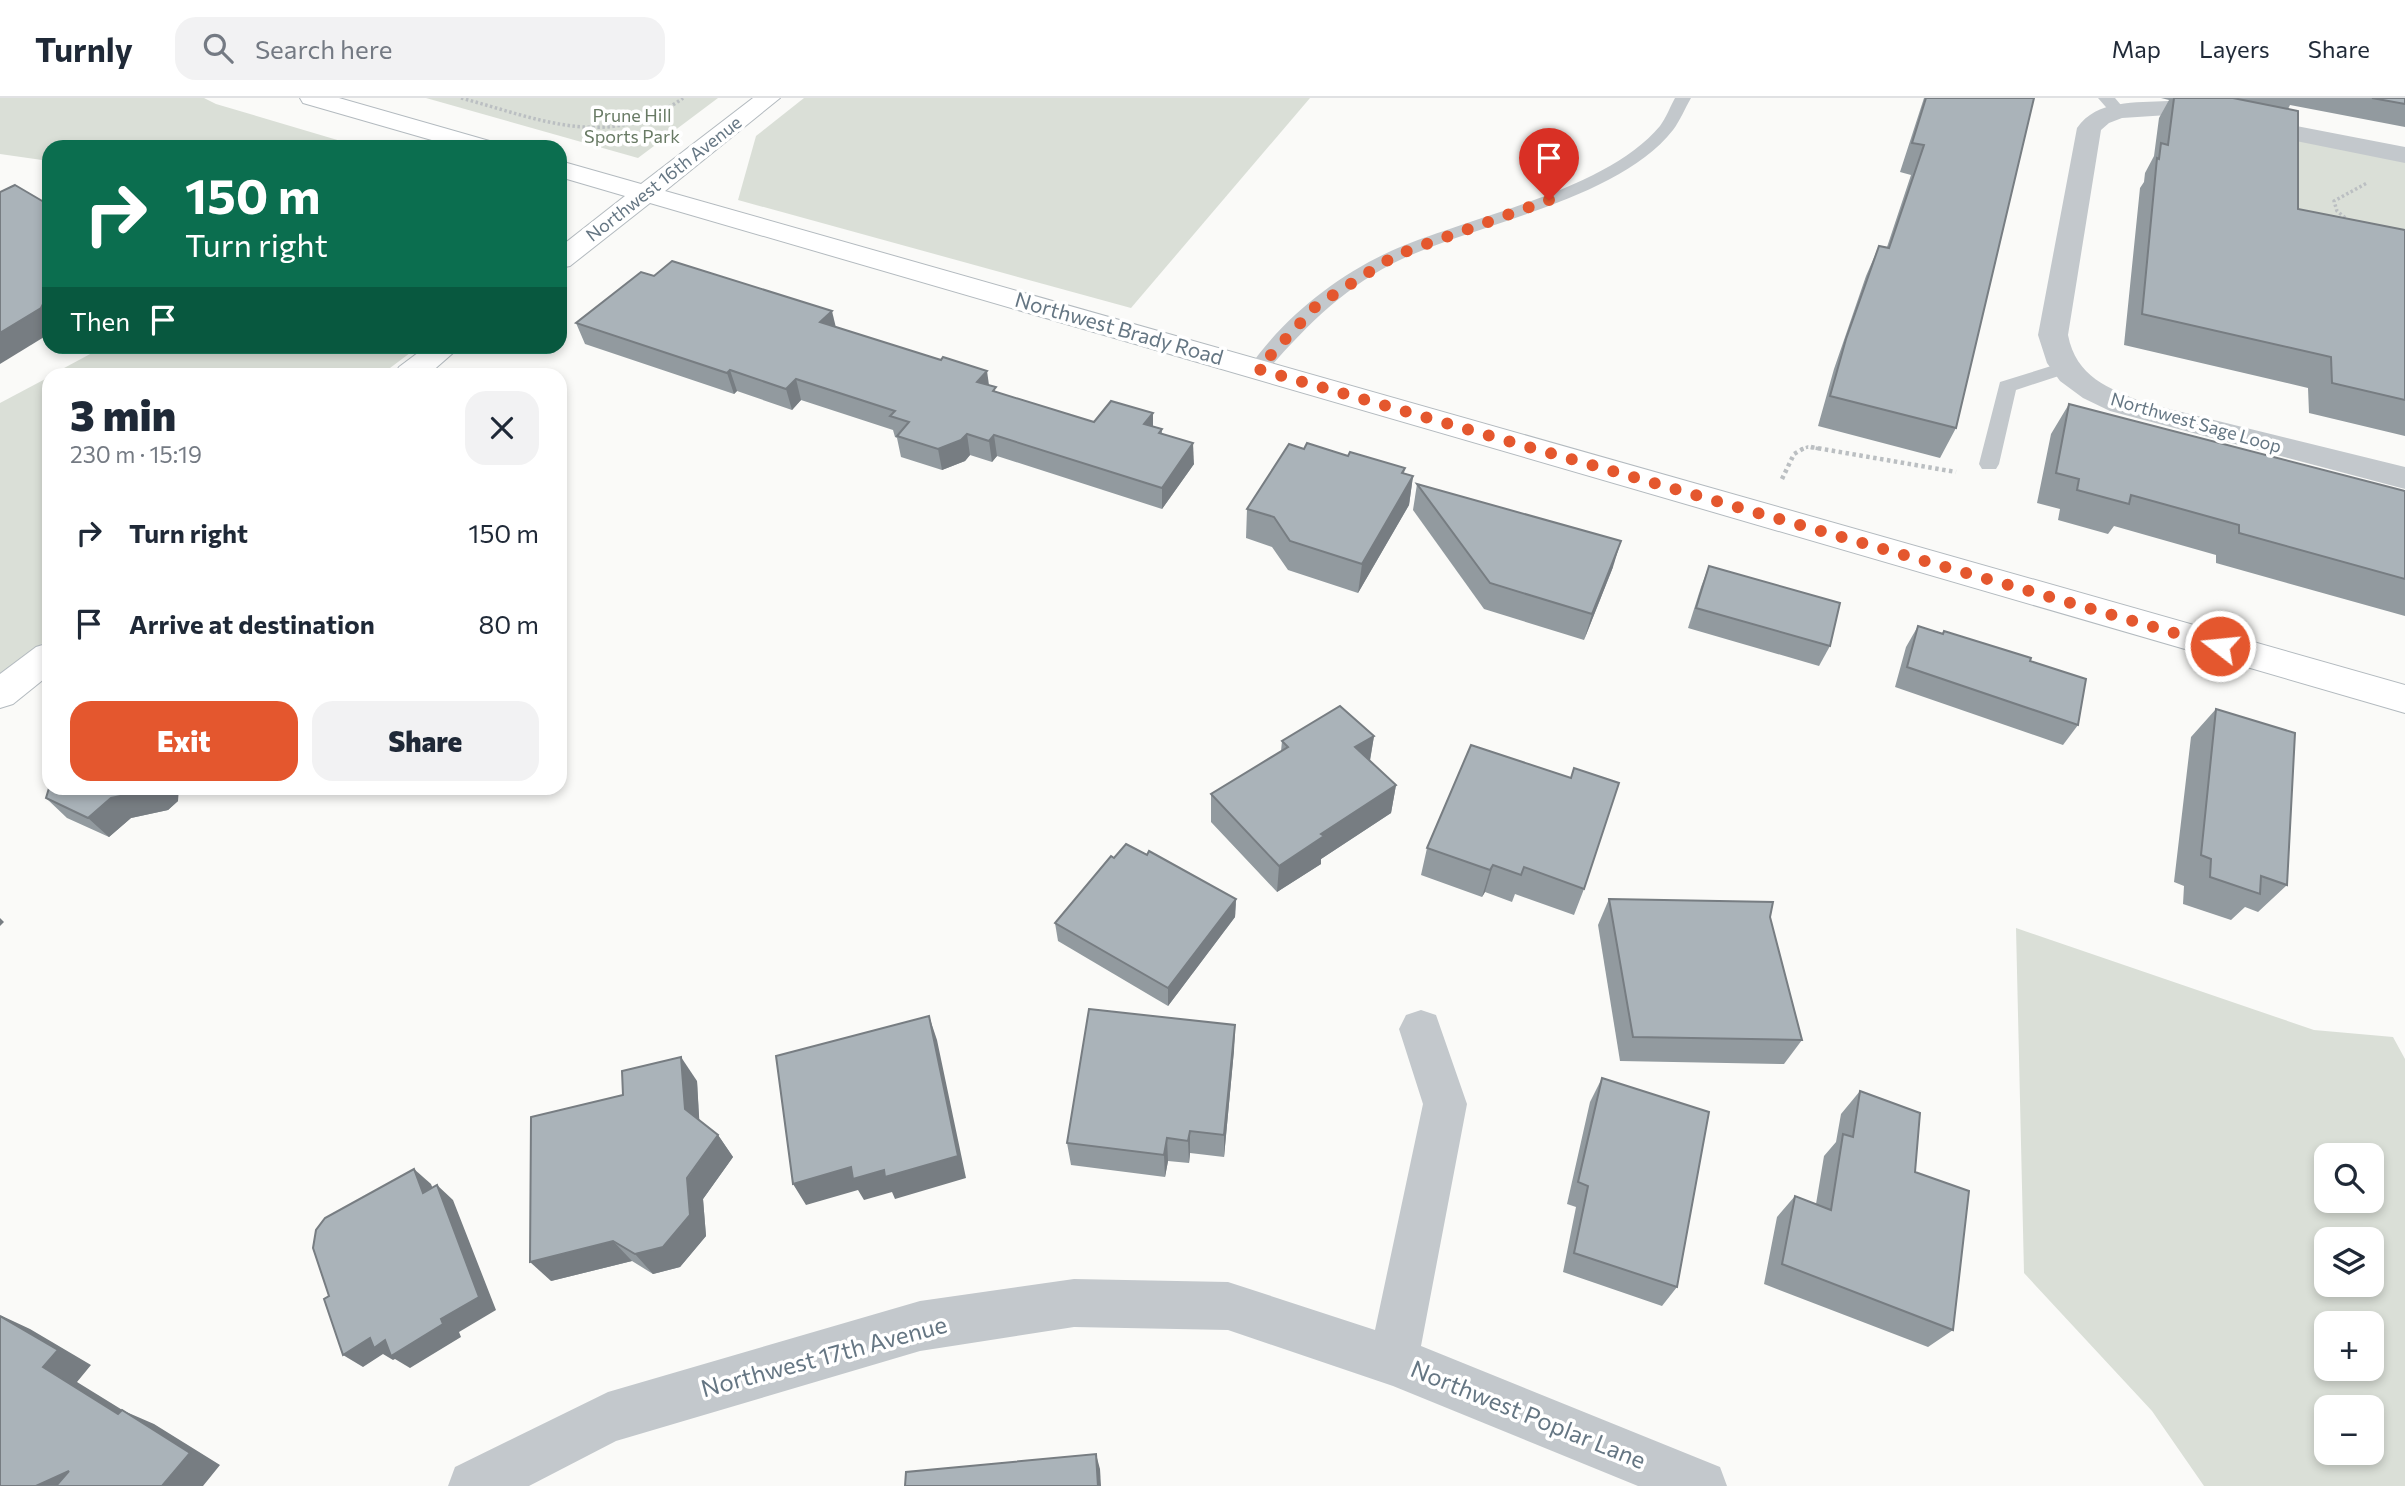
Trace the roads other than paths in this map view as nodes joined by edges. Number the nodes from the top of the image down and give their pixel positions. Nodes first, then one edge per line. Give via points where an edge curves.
1 (312, 98) edge
2 (768, 98) edge
3 (1683, 98) edge
4 (2112, 104) edge
5 (459, 140) edge
6 (2405, 155) edge
7 (567, 171) edge
8 (647, 193) junction
9 (567, 255) edge
10 (436, 354) edge
11 (418, 368) edge
12 (2064, 368) junction
13 (1258, 369) junction
14 (1989, 464) dead end
15 (2405, 478) edge
16 (42, 661) edge
17 (0, 694) edge
18 (2405, 699) edge
19 (1421, 1029) dead end
20 (1393, 1361) junction
21 (474, 1486) edge
22 (1701, 1486) edge

1 - 5 main road
2 - 8 main road, Northwest 16th Avenue
3 - 13 lane via 1666,130 1614,170 1527,209 1396,255 1316,306
4 - 6 street via 2168,108
4 - 12 street via 2089,128 2053,335 2054,351
7 - 8 main road, Northwest Brady Road
8 - 9 main road, Northwest 16th Avenue
8 - 13 main road, Northwest Brady Road
10 - 11 main road
12 - 14 lane via 2007,386
12 - 15 street, Northwest Sage Loop via 2106,399 2135,410
13 - 18 main road, Northwest Brady Road
16 - 17 main road
19 - 20 street via 1445,1104
20 - 21 street, Northwest 17th Avenue via 1228,1306 1074,1303 920,1326 608,1418
20 - 22 street, Northwest Poplar Lane

